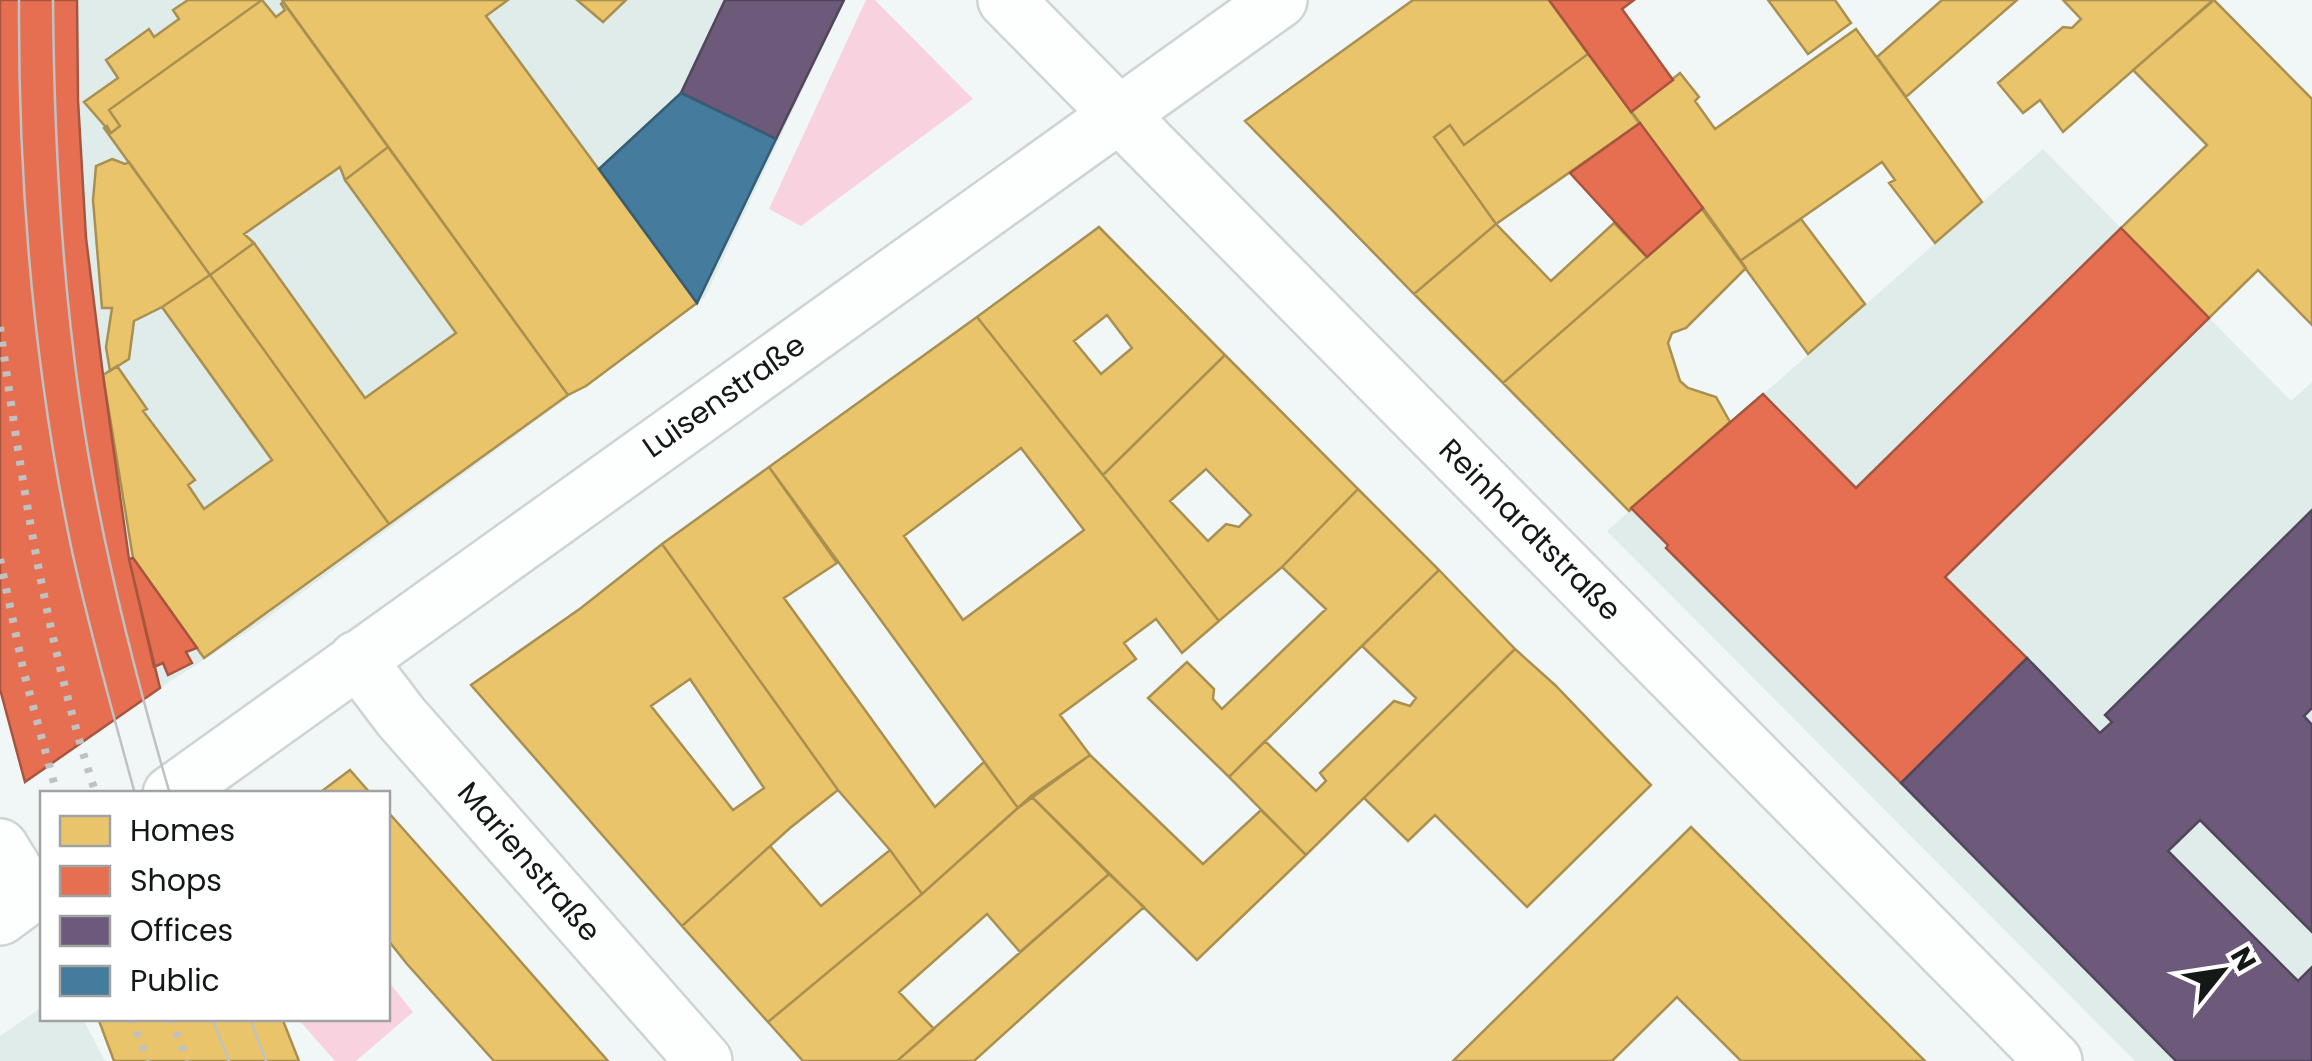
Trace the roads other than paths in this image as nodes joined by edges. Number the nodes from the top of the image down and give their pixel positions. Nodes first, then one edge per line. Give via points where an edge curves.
1 (1006, 0) edge
2 (1279, 0) edge
3 (1120, 116) junction
4 (357, 658) junction
5 (175, 791) edge
6 (0, 847) edge
7 (24, 899) edge
8 (704, 1061) edge
9 (2054, 1061) edge

1 - 3 street, Reinhardtstraße
2 - 3 street, Luisenstraße
3 - 4 street, Luisenstraße
3 - 9 street, Reinhardtstraße
4 - 5 street, Luisenstraße
4 - 8 street, Marienstraße via 401,717
6 - 7 street

